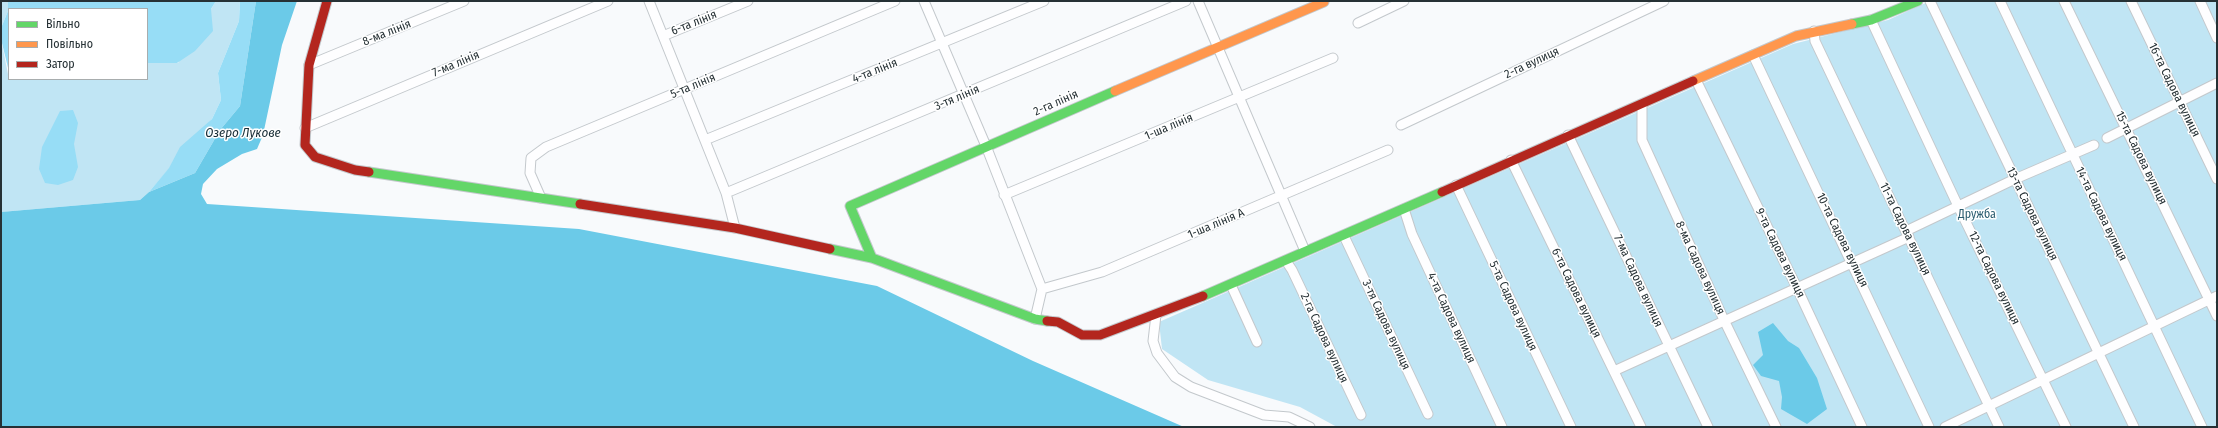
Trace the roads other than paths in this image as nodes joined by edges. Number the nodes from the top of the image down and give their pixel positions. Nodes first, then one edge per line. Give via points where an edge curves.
1 (327, 1) edge
2 (464, 1) edge
3 (608, 1) edge
4 (648, 1) edge
5 (748, 1) edge
6 (895, 1) edge
7 (924, 1) edge
8 (1044, 1) edge
9 (1186, 1) edge
10 (1198, 1) edge
11 (1404, 1) edge
12 (1664, 1) edge
13 (1918, 1) edge
14 (1930, 1) edge
15 (2000, 1) edge
16 (2064, 1) edge
17 (2131, 1) edge
18 (2200, 1) edge
19 (1324, 2) dead end
20 (1871, 20) junction
21 (1358, 23) dead end
22 (1814, 31) junction
23 (663, 36) junction
24 (2217, 38) edge
25 (942, 44) junction
26 (1217, 46) junction
27 (1753, 55) junction
28 (1333, 58) dead end
29 (309, 65) junction
30 (1696, 80) junction
31 (2217, 83) edge
32 (684, 90) junction
33 (964, 95) junction
34 (1239, 98) junction
35 (2179, 101) junction
36 (1642, 104) junction
37 (1401, 125) dead end
38 (305, 128) junction
39 (2127, 128) junction
40 (1568, 135) junction
41 (2106, 138) dead end
42 (705, 140) junction
43 (2094, 145) dead end
44 (986, 146) junction
45 (1388, 150) dead end
46 (2073, 155) junction
47 (1511, 160) junction
48 (2015, 179) junction
49 (2217, 179) edge
50 (1456, 185) junction
51 (726, 193) junction
52 (1004, 195) junction
53 (1281, 196) junction
54 (541, 198) junction
55 (1958, 206) junction
56 (1404, 209) junction
57 (735, 228) junction
58 (1907, 234) junction
59 (1344, 236) junction
60 (1305, 252) junction
61 (872, 258) junction
62 (1286, 261) junction
63 (1853, 262) junction
64 (1231, 285) junction
65 (1797, 288) junction
66 (1042, 289) junction
67 (2213, 298) edge
68 (1156, 315) junction
69 (2217, 316) edge
70 (1035, 319) junction
71 (1724, 320) junction
72 (2155, 325) junction
73 (1257, 342) dead end
74 (1668, 346) junction
75 (2098, 352) junction
76 (1614, 371) junction
77 (2043, 379) junction
78 (1988, 405) junction
79 (1428, 414) dead end
80 (1361, 415) dead end
81 (1310, 427) edge
82 (1502, 427) edge
83 (1571, 427) edge
84 (1641, 427) edge
85 (1708, 427) edge
86 (1776, 427) edge
87 (1862, 427) edge
88 (1929, 427) edge
89 (1945, 427) edge
90 (1999, 427) edge
91 (2066, 427) edge
92 (2134, 427) edge
93 (2202, 427) edge

1 - 29 street
2 - 29 street, 8-ма лінія
3 - 38 street, 7-ма лінія
4 - 23 street
5 - 23 street, 6-та лінія
6 - 32 street, 5-та лінія
7 - 25 street
8 - 25 street, 4-та лінія
9 - 33 street, 3-тя лінія
10 - 26 street
11 - 21 street
12 - 37 street, 2-га вулиця
13 - 20 street
14 - 48 street, 13-та Садова вулиця
15 - 46 street, 14-та Садова вулиця
16 - 39 street, 15-та Садова вулиця
17 - 35 street, 16-та Садова вулиця
18 - 24 street
19 - 26 street, 2-га лінія
20 - 22 street
20 - 55 street, 12-та Садова вулиця
22 - 27 street
22 - 58 street, 11-та Садова вулиця via 1815,41
23 - 32 street
25 - 33 street
25 - 42 street, 4-та лінія
26 - 34 street
26 - 44 street, 2-га лінія
27 - 30 street
27 - 63 street, 10-та Садова вулиця
28 - 34 street, 1-ша лінія
29 - 38 street
30 - 36 street
30 - 65 street, 9-та Садова вулиця
31 - 35 street
32 - 42 street
32 - 54 street, 5-та лінія via 546,147 531,158 530,172
33 - 44 street
33 - 51 street, 3-тя лінія
34 - 52 street, 1-ша лінія
34 - 53 street
35 - 39 street
35 - 49 street, 16-та Садова вулиця
36 - 40 street
36 - 71 street, 8-ма Садова вулиця via 1642,140
38 - 54 street via 305,145 315,157 355,170
39 - 41 street
39 - 67 street, 15-та Садова вулиця
40 - 47 street
40 - 74 street, 7-ма Садова вулиця
42 - 51 street
43 - 46 street
44 - 52 street
44 - 61 street, 2-га лінія via 850,206
45 - 53 street, 1-ша лінія А
46 - 48 street
46 - 72 street, 14-та Садова вулиця
47 - 50 street
47 - 76 street, 6-та Садова вулиця
48 - 55 street
48 - 75 street, 13-та Садова вулиця
50 - 56 street
50 - 83 street, 5-та Садова вулиця
51 - 57 street
52 - 66 street
53 - 60 street
53 - 66 street, 1-ша лінія А via 1102,272
54 - 57 street
55 - 58 street
55 - 77 street, 12-та Садова вулиця
56 - 59 street
56 - 82 street, 4-та Садова вулиця via 1412,234
57 - 61 street
58 - 63 street
58 - 78 street, 11-та Садова вулиця
59 - 60 street
59 - 79 street, 3-тя Садова вулиця
60 - 62 street
61 - 70 street
62 - 64 street
62 - 80 street, 2-га Садова вулиця
63 - 65 street
63 - 88 street, 10-та Садова вулиця
64 - 68 street
64 - 73 street
65 - 71 street
65 - 87 street, 9-та Садова вулиця
66 - 70 street
67 - 69 street, 15-та Садова вулиця
67 - 72 street
68 - 70 street via 1100,335 1082,335 1058,322
68 - 81 street via 1153,341 1157,354 1175,377 1264,416 1289,417
71 - 74 street
71 - 86 street, 8-ма Садова вулиця
72 - 75 street
72 - 93 street, 14-та Садова вулиця
74 - 76 street
74 - 85 street, 7-ма Садова вулиця
75 - 77 street
75 - 92 street, 13-та Садова вулиця
76 - 84 street, 6-та Садова вулиця
77 - 78 street
77 - 91 street, 12-та Садова вулиця
78 - 89 street
78 - 90 street, 11-та Садова вулиця

